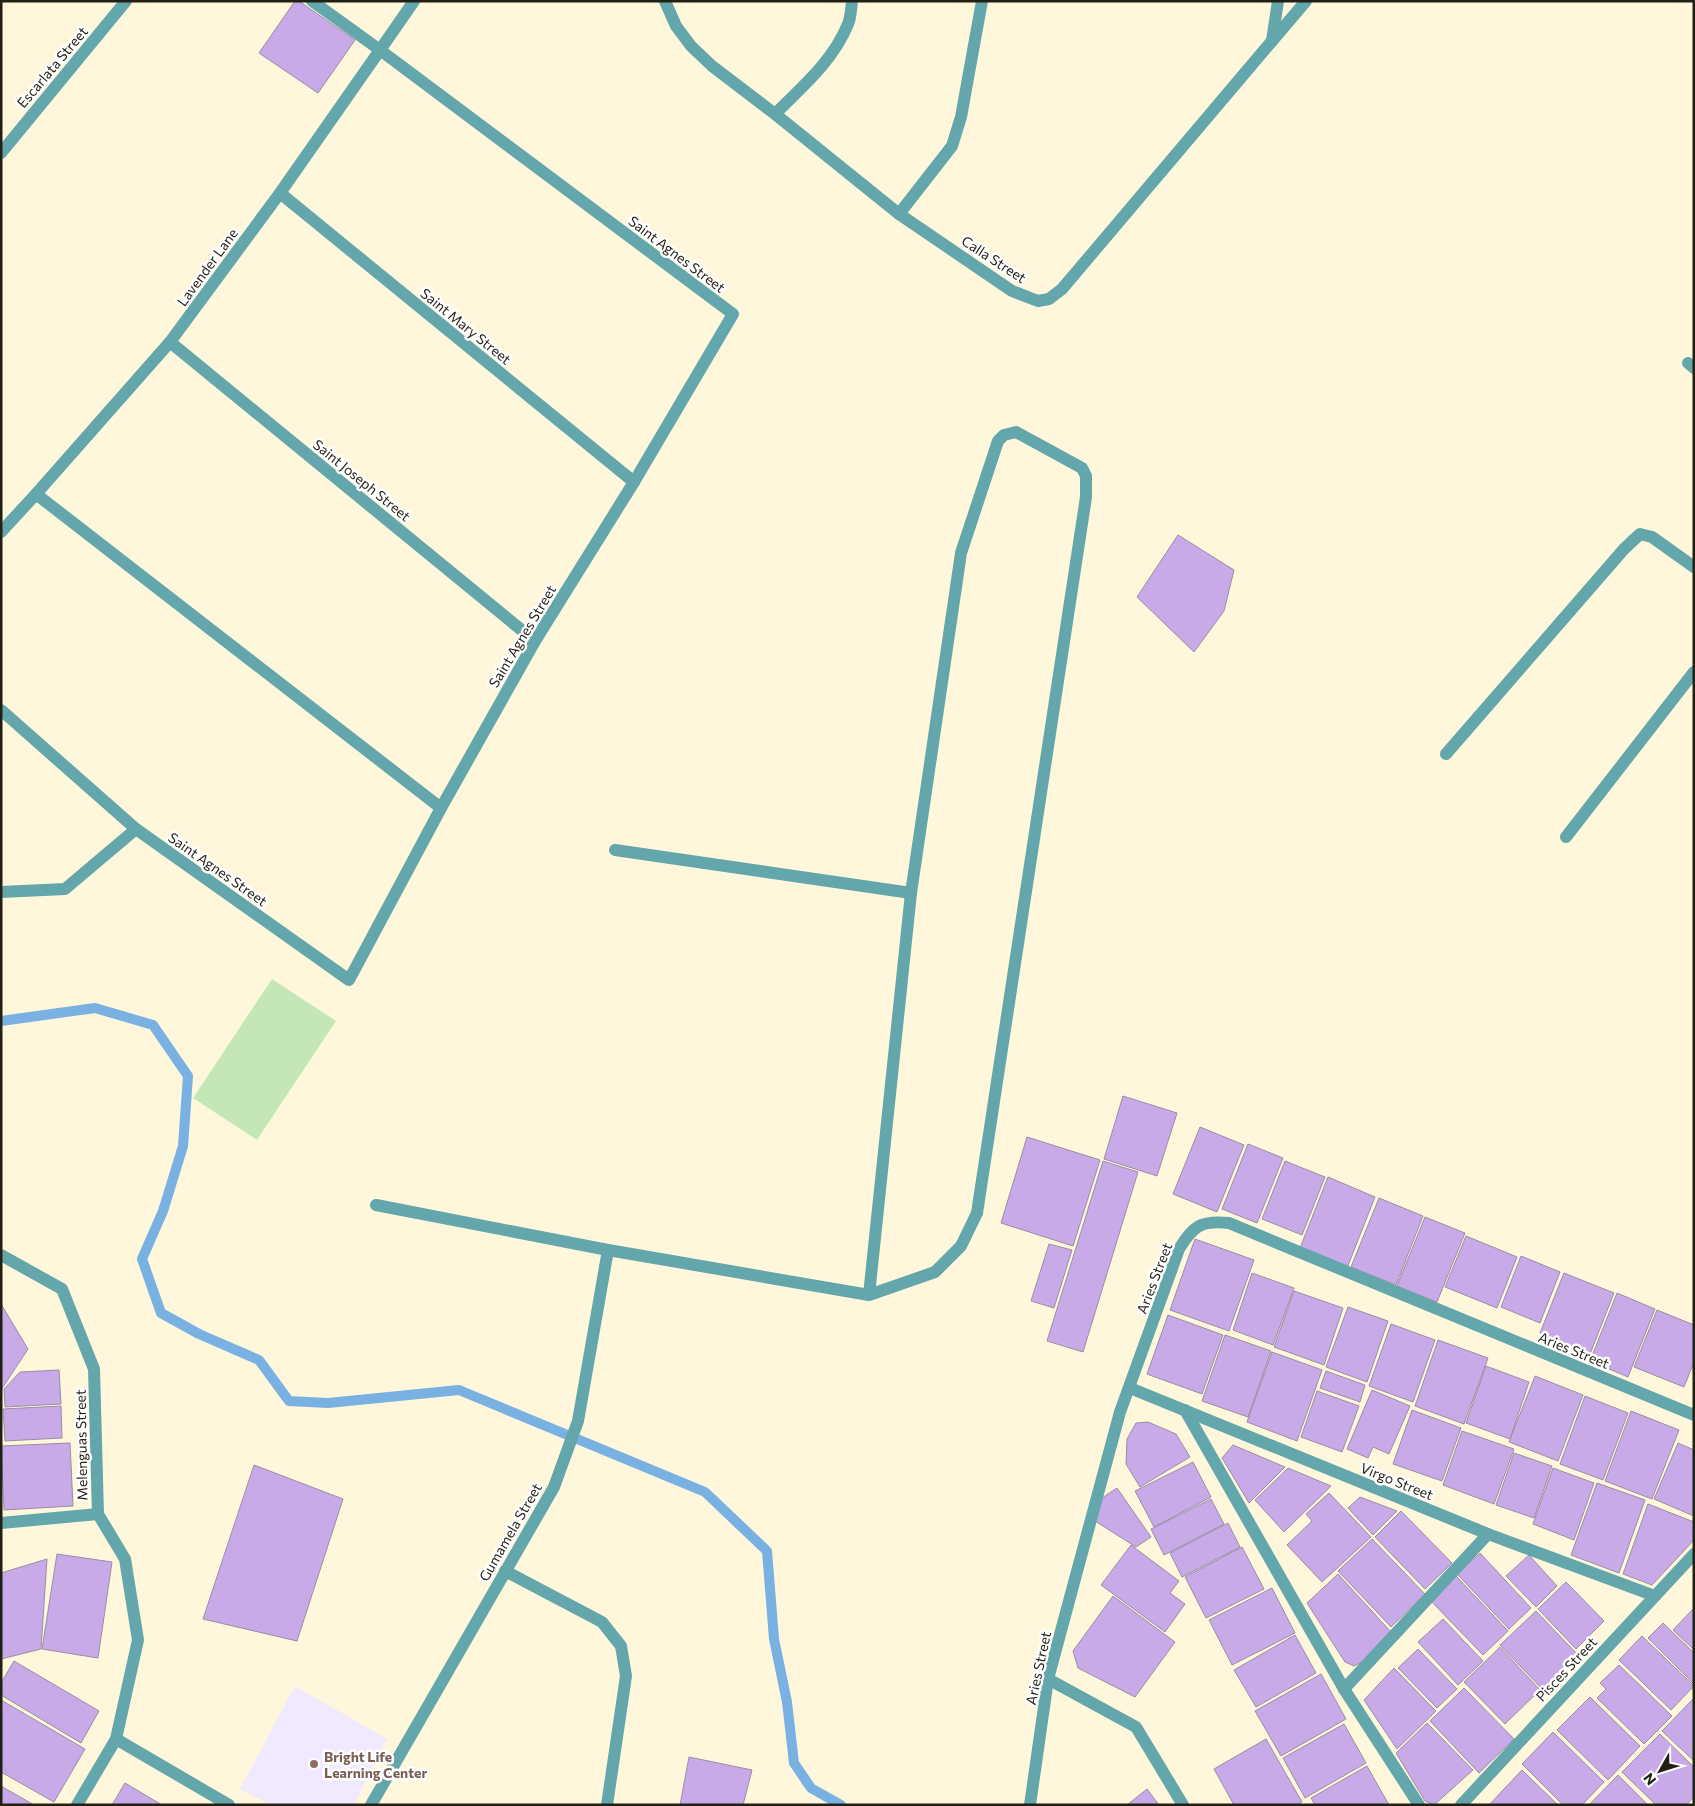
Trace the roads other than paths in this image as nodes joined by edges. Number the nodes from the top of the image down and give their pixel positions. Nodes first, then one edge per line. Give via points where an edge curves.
1 (126, 1) edge
2 (312, 1) edge
3 (414, 1) edge
4 (852, 1) edge
5 (982, 1) edge
6 (1278, 1) edge
7 (1306, 1) edge
8 (668, 3) edge
9 (1272, 41) junction
10 (380, 50) junction
11 (775, 114) junction
12 (1, 153) edge
13 (280, 192) junction
14 (899, 214) junction
15 (170, 342) junction
16 (634, 482) junction
17 (36, 494) junction
18 (1, 532) edge
19 (1694, 567) edge
20 (535, 641) junction
21 (1694, 672) edge
22 (1, 710) edge
23 (1446, 754) dead end
24 (441, 808) junction
25 (136, 829) junction
26 (1566, 836) dead end
27 (615, 850) dead end
28 (1, 892) edge
29 (911, 893) junction
30 (376, 1205) dead end
31 (608, 1250) junction
32 (1, 1255) edge
33 (869, 1295) junction
34 (1130, 1388) junction
35 (1185, 1410) junction
36 (1694, 1415) edge
37 (98, 1514) junction
38 (1, 1523) edge
39 (1488, 1534) junction
40 (1694, 1554) edge
41 (504, 1571) junction
42 (1655, 1596) junction
43 (1048, 1679) junction
44 (1344, 1689) junction
45 (116, 1739) junction
46 (76, 1805) edge
47 (229, 1805) edge
48 (370, 1805) edge
49 (607, 1805) edge
50 (1030, 1805) edge
51 (1183, 1805) edge
52 (1419, 1805) edge
53 (1461, 1805) edge

1 - 12 street, Escarlata Street
2 - 10 street
3 - 10 street, Lavender Lane
4 - 11 street via 849,22 836,49
5 - 14 street via 962,117 952,146
6 - 9 street
7 - 9 street, Calla Street
8 - 11 street, Calla Street via 676,26 691,46
9 - 14 street, Calla Street via 1062,289 1049,299 1038,301 1012,291
10 - 13 street, Lavender Lane
10 - 16 street, Saint Agnes Street via 733,314
11 - 14 street, Calla Street
13 - 15 street, Lavender Lane
13 - 16 street, Saint Mary Street
15 - 17 street, Lavender Lane
15 - 20 street, Saint Joseph Street
16 - 20 street, Saint Agnes Street
17 - 18 street, Lavender Lane
17 - 24 street
19 - 23 street via 1652,537 1640,534
20 - 24 street, Saint Agnes Street
21 - 26 street
22 - 25 street, Saint Agnes Street
24 - 25 street, Saint Agnes Street via 349,980
25 - 28 street via 65,889
27 - 29 street
29 - 33 street
29 - 33 street via 961,553 998,442 1004,435 1016,432 1082,468 1086,476 1086,497 977,1213 961,1246 935,1272
30 - 31 street
31 - 33 street
31 - 41 street, Gumamela Street via 578,1421 554,1487
32 - 37 street, Melenguas Street via 62,1289 94,1369
34 - 35 street, Virgo Street
34 - 36 street, Aries Street via 1179,1249 1198,1226 1213,1221 1229,1223
34 - 43 street, Aries Street via 1120,1412
35 - 39 street, Virgo Street
35 - 44 street
37 - 38 street
37 - 45 street, Melenguas Street via 126,1559 138,1640
39 - 42 street, Virgo Street
39 - 44 street
40 - 42 street, Pisces Street
41 - 48 street, Gumamela Street
41 - 49 street via 602,1622 621,1646 626,1676
42 - 53 street, Pisces Street
43 - 50 street, Aries Street
43 - 51 street via 1136,1726
44 - 52 street
45 - 46 street, Melenguas Street
45 - 47 street

